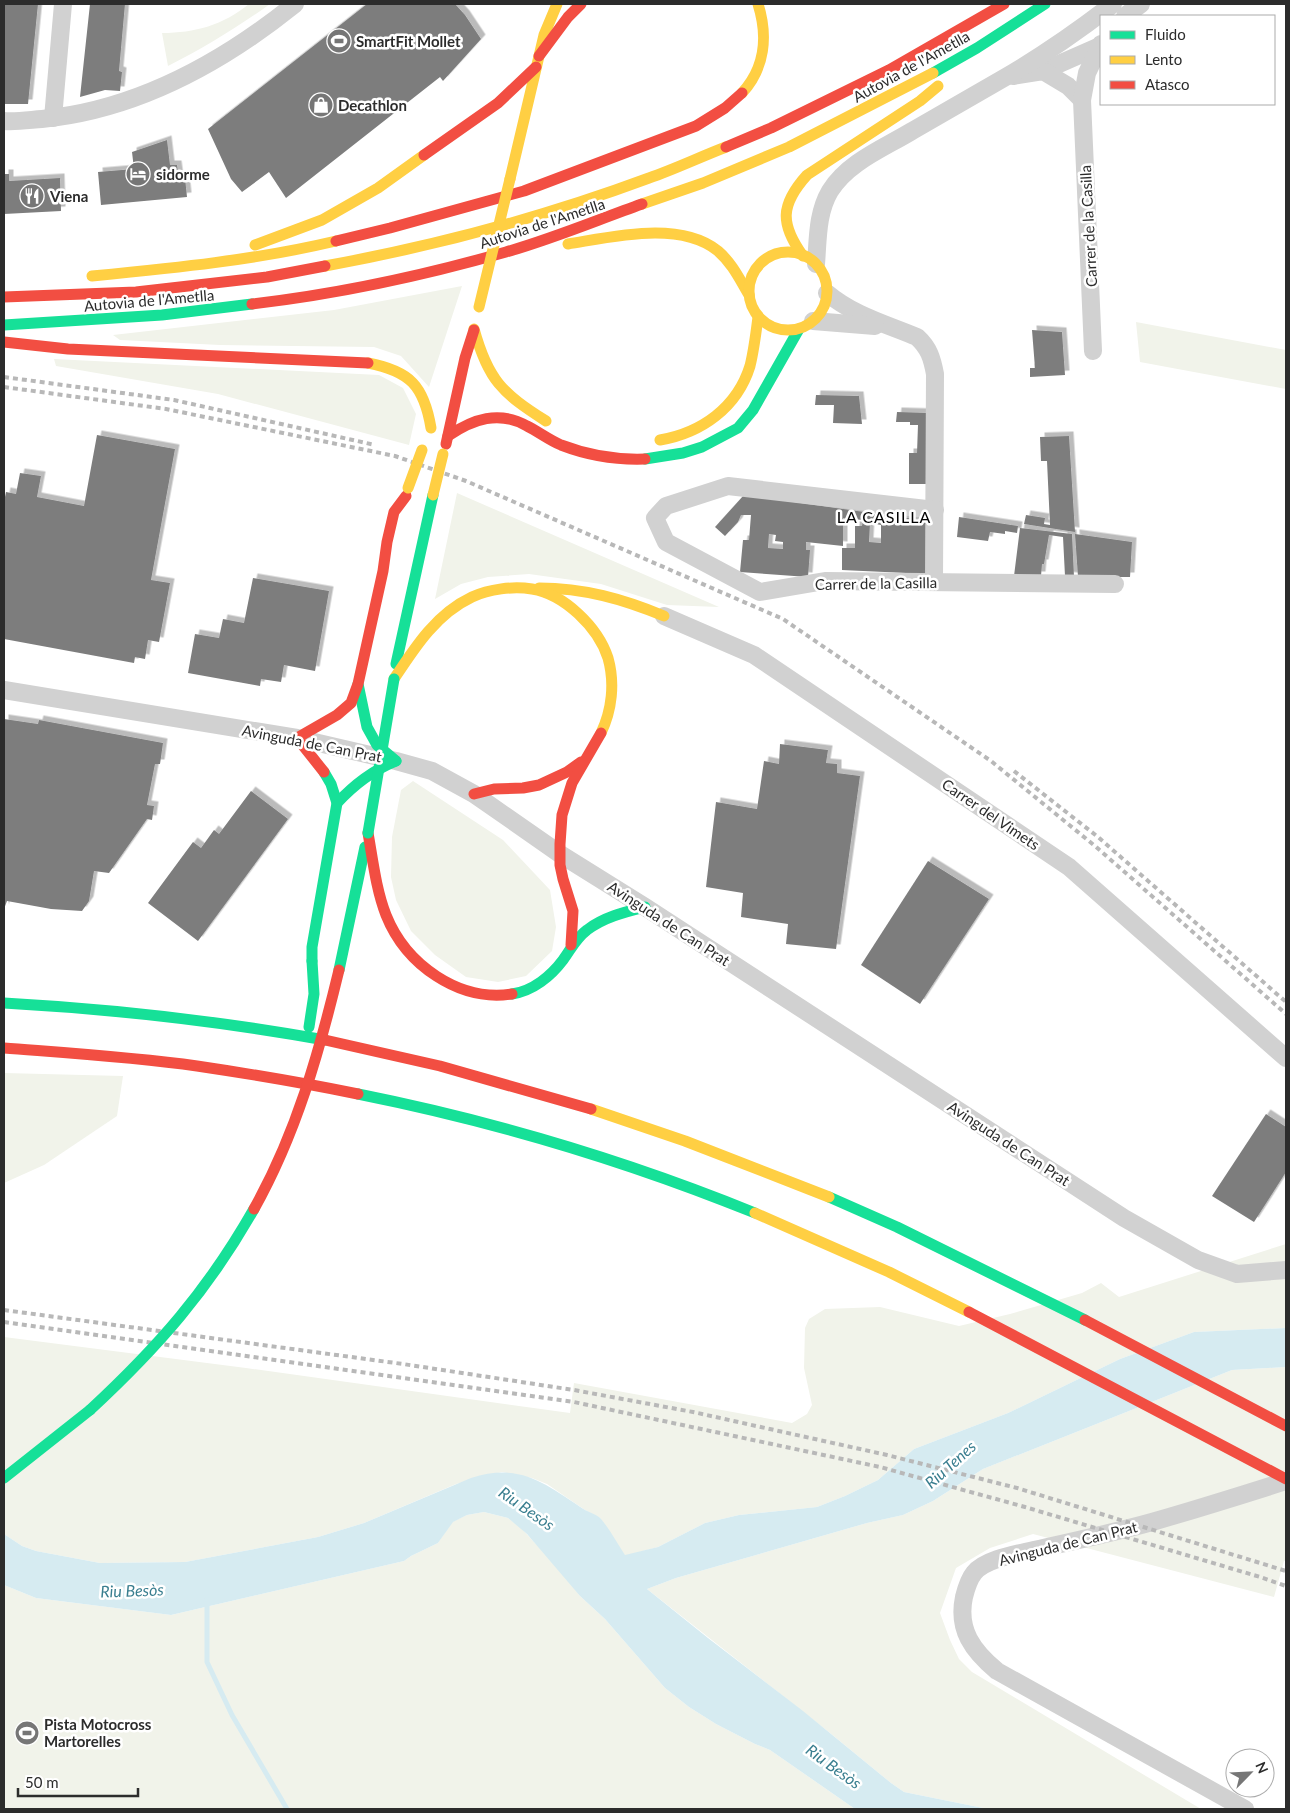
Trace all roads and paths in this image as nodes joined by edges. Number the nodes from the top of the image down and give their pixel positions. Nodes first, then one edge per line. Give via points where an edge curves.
1 (63, 4) edge
2 (295, 4) edge
3 (544, 4) edge
4 (557, 4) edge
5 (581, 4) edge
6 (758, 4) edge
7 (1004, 4) edge
8 (1044, 4) edge
9 (1113, 4) edge
10 (1141, 4) edge
11 (1126, 15) edge
12 (544, 35) junction
13 (1100, 45) edge
14 (977, 48) junction
15 (537, 61) junction
16 (1043, 71) junction
17 (1006, 77) junction
18 (1082, 100) junction
19 (53, 118) junction
20 (4, 121) edge
21 (507, 252) junction
22 (809, 260) junction
23 (186, 267) junction
24 (79, 277) dead end
25 (826, 293) junction
26 (749, 295) junction
27 (4, 297) edge
28 (758, 317) junction
29 (4, 325) edge
30 (806, 325) junction
31 (895, 328) junction
32 (474, 329) junction
33 (4, 342) edge
34 (1093, 351) dead end
35 (466, 358) junction
36 (453, 367) dead end
37 (437, 407) dead end
38 (555, 424) dead end
39 (448, 436) junction
40 (426, 439) junction
41 (652, 441) dead end
42 (407, 492) junction
43 (935, 510) junction
44 (405, 520) dead end
45 (934, 581) junction
46 (402, 584) dead end
47 (1115, 584) dead end
48 (532, 589) junction
49 (407, 613) junction
50 (664, 616) joint
51 (394, 679) junction
52 (358, 684) junction
53 (4, 690) edge
54 (297, 738) junction
55 (586, 758) junction
56 (396, 761) junction
57 (474, 794) junction
58 (338, 803) junction
59 (368, 833) junction
60 (560, 854) junction
61 (645, 907) junction
62 (571, 945) junction
63 (4, 1003) edge
64 (4, 1048) edge
65 (304, 1050) dead end
66 (1286, 1058) edge
67 (300, 1068) dead end
68 (296, 1117) junction
69 (1286, 1270) edge
70 (1286, 1426) edge
71 (4, 1478) edge
72 (1286, 1480) edge
73 (1245, 1809) edge

1 - 19 street
2 - 19 street via 269,25 183,77 125,102
3 - 12 main road
4 - 12 main road
5 - 15 main road
6 - 23 main road via 762,13 764,46 753,80 741,95 696,126 524,191 288,252
7 - 27 main road, Autovia de l'Ametlla via 883,74 752,137 592,199 472,235 326,267 216,284 133,292
8 - 14 main road, Autovia de l'Ametlla
9 - 17 street via 1074,35
10 - 11 street
12 - 15 main road
13 - 16 street, Carrer de la Casilla
13 - 18 street, Carrer de la Casilla via 1087,73
14 - 21 main road, Autovia de l'Ametlla via 840,122 734,171
14 - 22 main road via 920,101 799,183 787,204 787,230
15 - 23 main road via 498,103 378,188 322,220
15 - 32 main road, bridge
16 - 17 street, Carrer de la Casilla
16 - 18 street via 1068,86
17 - 22 street via 867,157 842,175 823,206
18 - 34 street, Carrer de la Casilla
19 - 20 street
21 - 26 main road via 640,234 694,238 712,247 729,262
21 - 29 main road, Autovia de l'Ametlla via 388,283 307,298 84,322
22 - 25 main road via 824,278
22 - 26 main road via 786,252 777,254 762,263 752,278
23 - 24 main road
25 - 30 main road via 823,308
25 - 31 street via 857,313
26 - 28 main road
28 - 30 main road via 781,330
28 - 41 main road via 745,380 734,398 719,415 684,436
30 - 31 street
30 - 39 main road via 755,409 738,427 707,446 675,456 630,459 593,456 561,445 503,416 478,419
31 - 43 street via 917,337 932,355 935,374
32 - 35 main road
32 - 38 main road via 485,366 493,378 514,400
33 - 40 main road via 53,348 386,365 412,380 421,392 429,412
35 - 36 main road
35 - 39 main road
37 - 40 main road
39 - 49 main road, bridge
40 - 42 main road, bridge
42 - 44 main road
42 - 52 main road via 394,512 390,527
43 - 45 street
43 - 45 street, Carrer de la Casilla via 728,486 666,506 655,518 666,542 760,592 825,581
45 - 47 street, Carrer de la Casilla
46 - 49 main road
48 - 50 main road via 588,591 621,598
48 - 51 main road via 505,588 484,592 450,608 415,644
48 - 55 main road via 559,601 578,615 604,649 609,667 608,716
49 - 51 main road
50 - 66 street, Carrer del Vimets via 754,655 1069,867
51 - 59 main road, bridge
52 - 54 main road via 351,703
52 - 56 main road via 367,727 377,745
53 - 54 street, Avinguda de Can Prat
54 - 56 street, Avinguda de Can Prat
54 - 58 main road via 326,773
55 - 57 main road via 567,772 539,785
55 - 60 main road via 564,801
56 - 57 street, Avinguda de Can Prat via 432,771
56 - 58 main road via 362,777
57 - 60 street, Avinguda de Can Prat
58 - 65 main road, bridge via 312,947 315,1004
59 - 62 main road via 377,886 392,928 403,947 436,976 472,994 505,996 538,984 563,960
59 - 68 main road, bridge via 339,970
60 - 61 street, Avinguda de Can Prat
60 - 62 main road via 561,873 573,912
61 - 62 main road via 593,924
61 - 69 street, Avinguda de Can Prat via 1148,1232 1198,1260 1236,1274
63 - 70 main road via 162,1016 276,1032 375,1051 566,1101 765,1171 867,1214 1041,1296
64 - 72 main road via 62,1051 228,1070 338,1090 508,1130 631,1167 751,1212 867,1262 979,1316
67 - 68 main road, bridge
68 - 71 main road, bridge via 260,1198 196,1299 163,1338 90,1410
72 - 73 street, Avinguda de Can Prat via 1150,1523 991,1562 975,1572 966,1588 963,1604 962,1618 973,1647 998,1672

